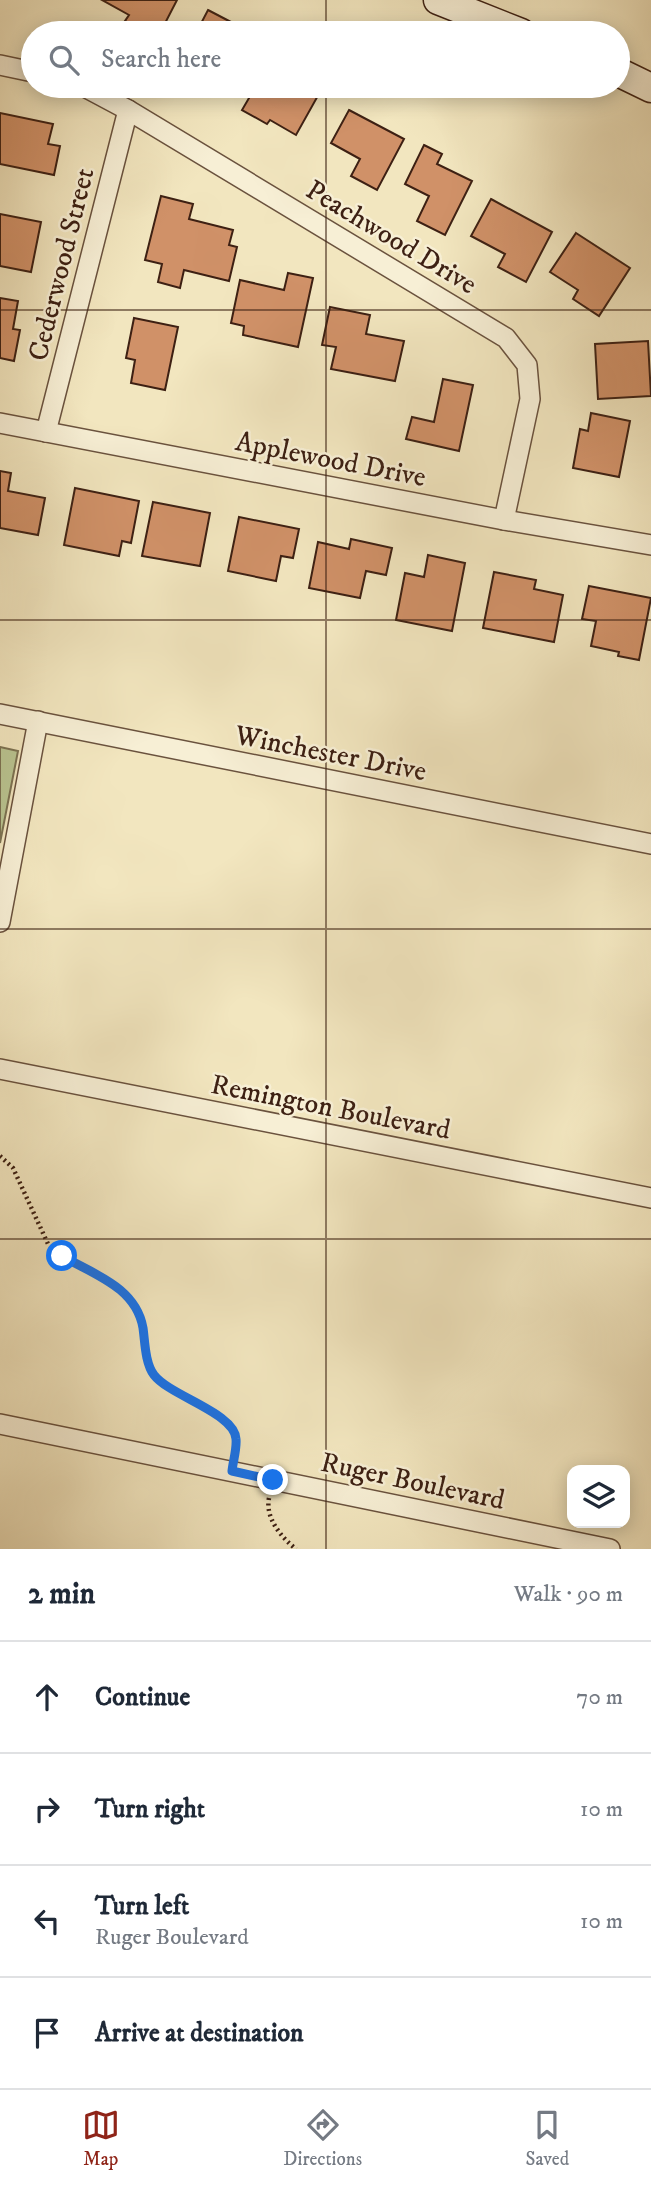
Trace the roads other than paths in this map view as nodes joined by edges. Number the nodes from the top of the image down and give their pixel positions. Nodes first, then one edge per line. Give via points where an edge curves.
1 (438, 0) edge
2 (491, 21) edge
3 (0, 65) edge
4 (21, 69) edge
5 (630, 78) edge
6 (651, 88) edge
7 (106, 98) edge
8 (128, 110) junction
9 (0, 423) edge
10 (46, 432) junction
11 (505, 520) junction
12 (651, 545) edge
13 (0, 714) edge
14 (38, 721) junction
15 (651, 844) edge
16 (0, 922) edge
17 (0, 1069) edge
18 (651, 1198) edge
19 (0, 1424) edge
20 (610, 1549) edge

1 - 2 street
3 - 4 street
5 - 6 street
7 - 8 street, Peachwood Drive
8 - 10 street, Cederwood Street
8 - 11 street, Peachwood Drive via 506,338 527,365 530,399
9 - 10 street, Applewood Drive
10 - 11 street, Applewood Drive
11 - 12 street, Applewood Drive
13 - 14 street, Winchester Drive
14 - 15 street, Winchester Drive
14 - 16 street
17 - 18 street, Remington Boulevard
19 - 20 street, Ruger Boulevard

